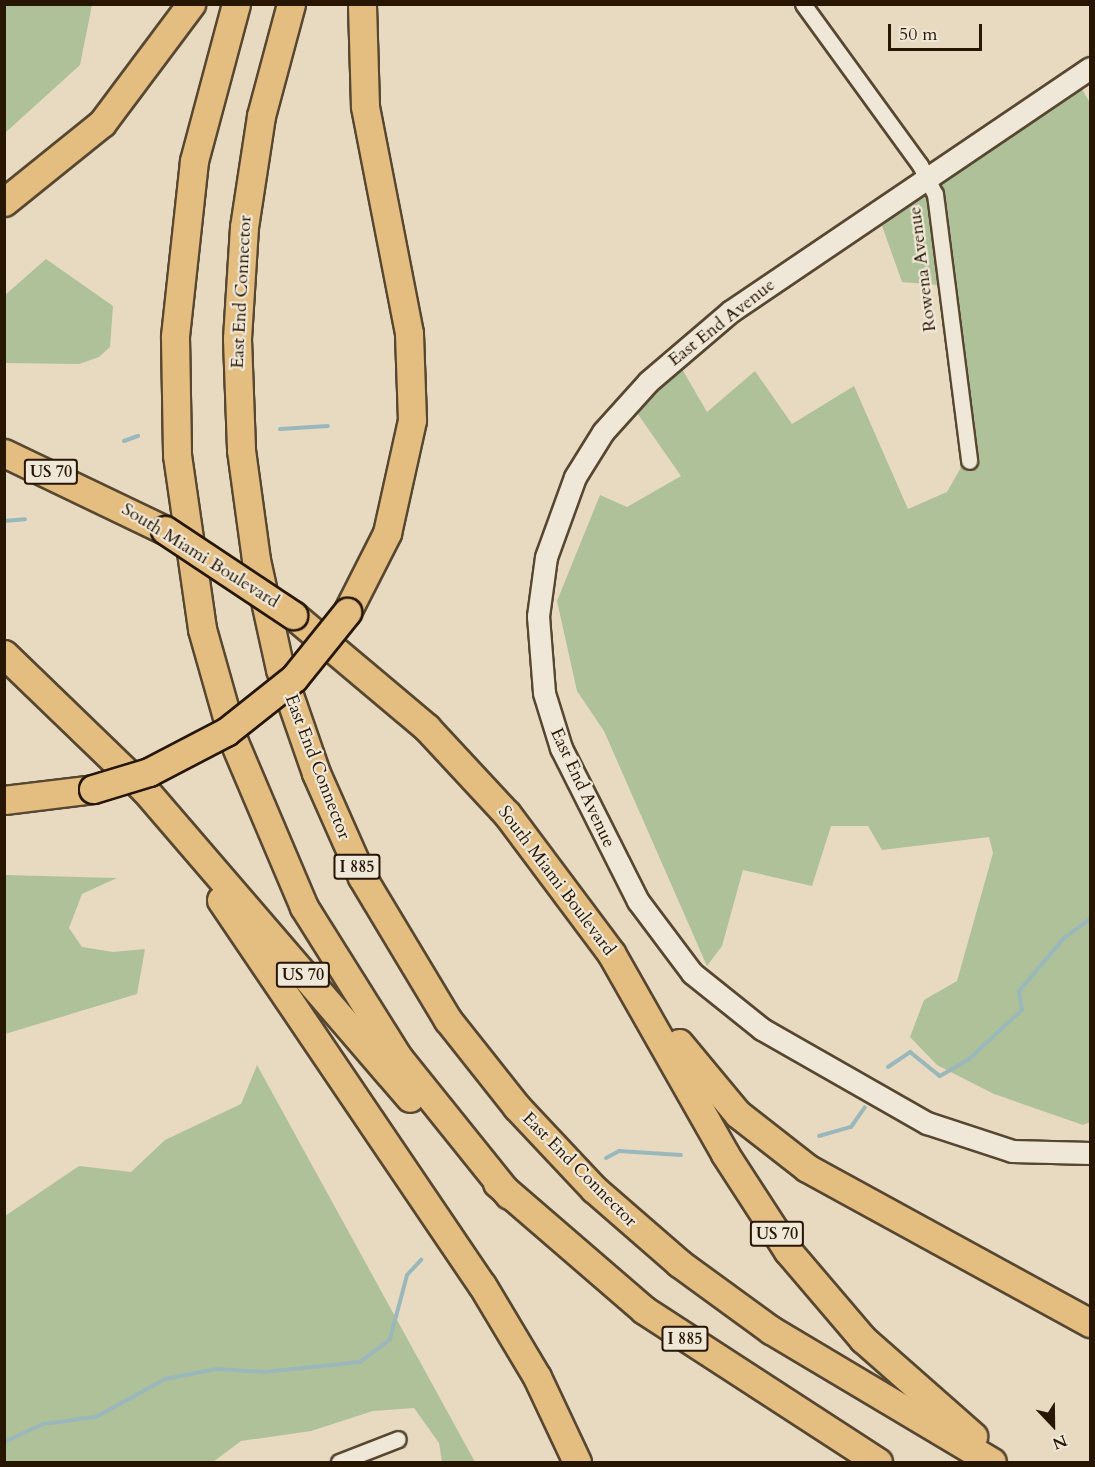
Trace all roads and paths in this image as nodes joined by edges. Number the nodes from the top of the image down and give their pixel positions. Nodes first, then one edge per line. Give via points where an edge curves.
1 (191, 4) edge
2 (236, 4) edge
3 (291, 4) edge
4 (362, 4) edge
5 (803, 4) edge
6 (1090, 68) edge
7 (928, 177) junction
8 (4, 202) edge
9 (4, 453) edge
10 (969, 461) dead end
11 (4, 654) edge
12 (105, 749) junction
13 (4, 800) edge
14 (612, 953) junction
15 (1090, 1153) edge
16 (509, 1195) junction
17 (1090, 1323) edge
18 (398, 1439) dead end
19 (339, 1462) edge
20 (577, 1462) edge
21 (878, 1462) edge
22 (992, 1462) edge
23 (1008, 1462) edge

1 - 8 highway via 158,56 102,123
2 - 16 highway, I 885 via 194,161 175,337 177,455 202,629 238,753 304,907 398,1057
3 - 22 highway, East End Connector / I 885 via 261,116 244,228 237,339 241,450 255,560 280,669 352,857 448,1020 517,1107 594,1189 679,1263 771,1330
4 - 13 highway, bridge via 365,106 409,333 412,420 387,533 347,612 294,678 226,732 149,772 93,789
5 - 7 street, Rowena Avenue
6 - 7 street, East End Avenue
7 - 10 street, Rowena Avenue via 934,194
7 - 15 street, East End Avenue via 706,330 603,432 574,477 546,557 538,616 543,685 561,748 638,901 672,950 715,993 762,1029 927,1123 1012,1151
9 - 14 highway, South Miami Boulevard / US 70, bridge via 165,530 293,615 384,688 469,771 543,859
11 - 12 highway, US 70
12 - 16 highway, US 70 via 223,878 371,1056
12 - 20 highway via 217,895 465,1259 537,1377
14 - 17 highway via 700,1072 760,1134 831,1182
14 - 23 highway, South Miami Boulevard / US 70 via 725,1154 806,1274 890,1366
16 - 21 highway, I 885 via 644,1310
18 - 19 street

